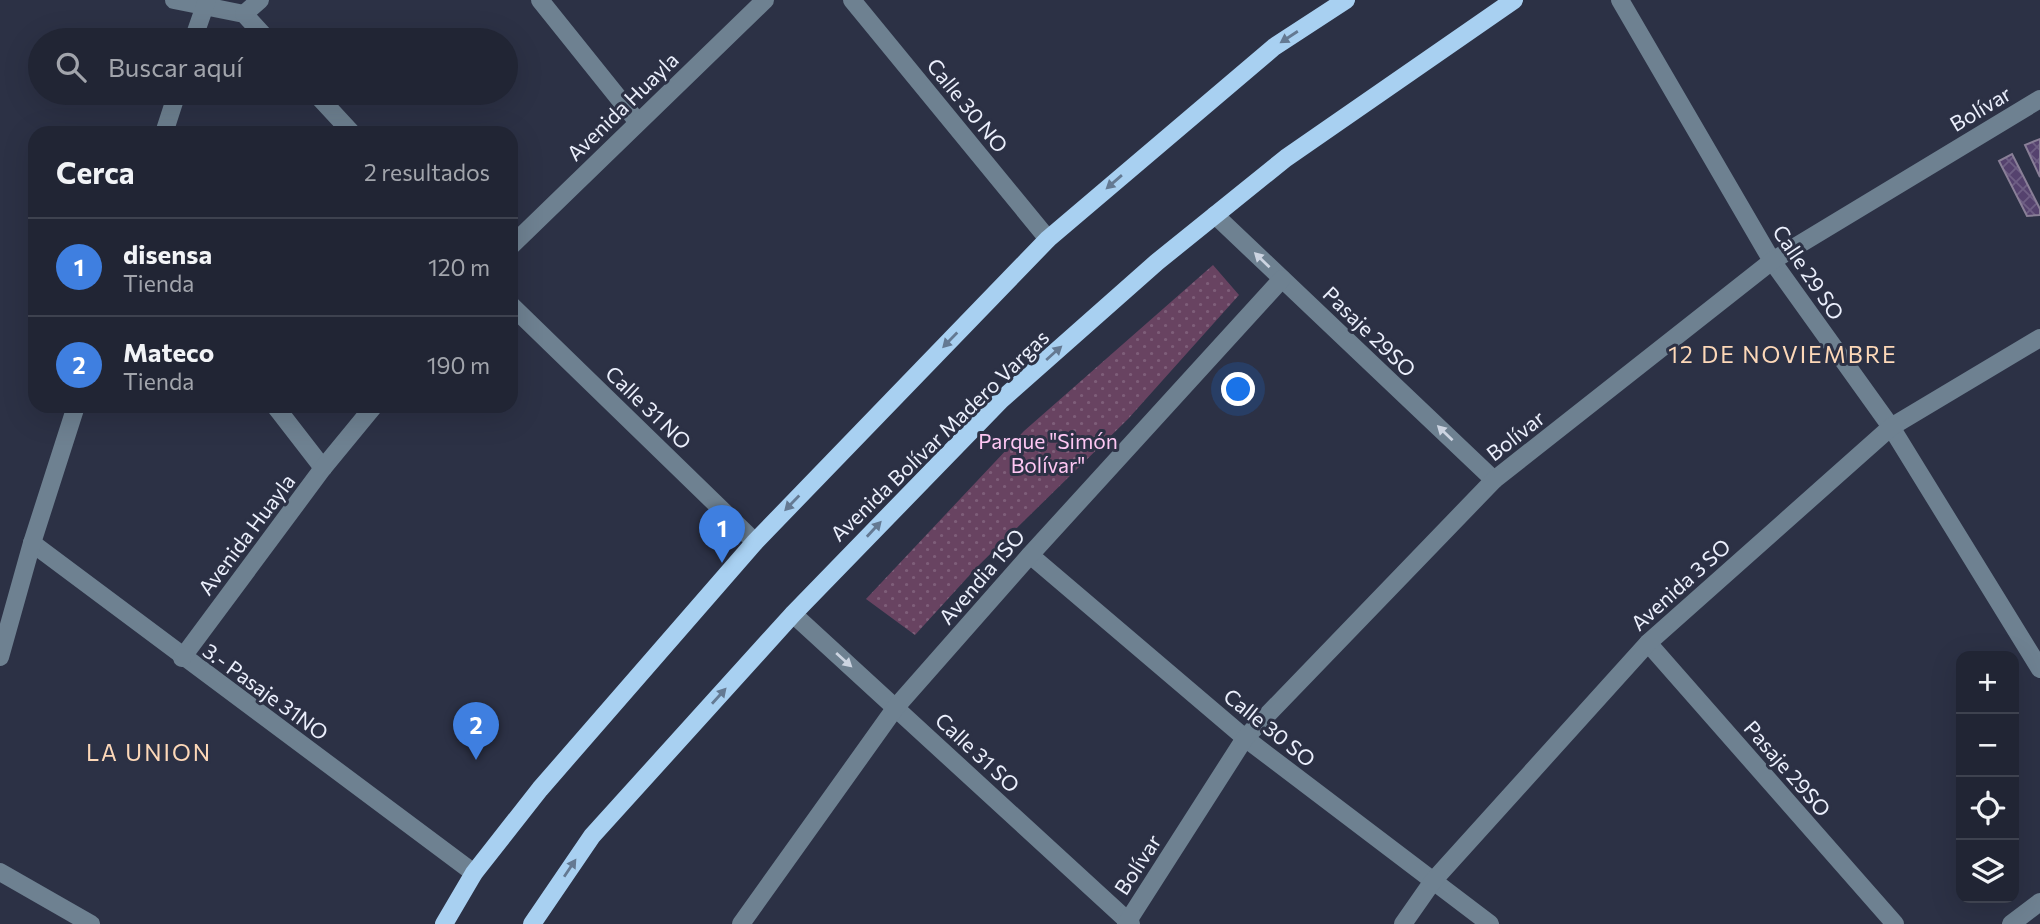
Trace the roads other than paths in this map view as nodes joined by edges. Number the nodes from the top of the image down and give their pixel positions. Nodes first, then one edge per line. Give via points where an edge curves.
1 (174, 0) edge
2 (260, 0) edge
3 (540, 0) edge
4 (765, 0) edge
5 (852, 0) edge
6 (1346, 0) edge
7 (1514, 0) edge
8 (1620, 0) edge
9 (205, 4) edge
10 (244, 14) junction
11 (197, 28) edge
12 (257, 28) edge
13 (2040, 99) edge
14 (173, 105) edge
15 (326, 105) edge
16 (637, 121) junction
17 (166, 126) edge
18 (346, 126) edge
19 (1215, 215) junction
20 (518, 239) edge
21 (1048, 239) junction
22 (1772, 261) junction
23 (1282, 279) junction
24 (518, 312) edge
25 (2040, 338) edge
26 (74, 413) edge
27 (280, 413) edge
28 (368, 413) edge
29 (1891, 427) junction
30 (323, 468) junction
31 (1494, 480) junction
32 (755, 541) junction
33 (32, 543) junction
34 (1030, 555) junction
35 (793, 614) junction
36 (1648, 643) junction
37 (0, 657) edge
38 (182, 658) junction
39 (2040, 669) edge
40 (896, 707) junction
41 (1245, 738) junction
42 (0, 872) edge
43 (474, 873) junction
44 (1433, 881) junction
45 (2040, 902) edge
46 (1129, 923) edge
47 (91, 924) edge
48 (444, 924) edge
49 (532, 924) edge
50 (741, 924) edge
51 (1404, 924) edge
52 (1490, 924) edge
53 (1895, 924) edge
54 (2011, 924) edge

1 - 9 street
2 - 10 street
3 - 16 street
4 - 16 street, Avenida Huayla
5 - 21 street, Calle 30 NO
6 -> 21 main road via 1274,47
7 - 19 main road, Avenida Bolívar Madero Vargas via 1286,158
8 - 22 street, Calle 29 SO
9 - 10 street
9 - 11 street
10 - 12 street
13 - 22 street, Bolívar
14 - 17 street
15 - 18 street
16 - 20 street, Avenida Huayla
23 -> 19 street, Pasaje 29SO
35 -> 19 main road, Avenida Bolívar Madero Vargas via 1001,400
21 -> 32 main road
22 - 29 street, Calle 29 SO
22 - 31 street, Bolívar
31 -> 23 street, Pasaje 29SO
23 - 34 street, Avendia 1SO
24 - 32 street, Calle 31 NO
25 - 29 street, Avenida 3 SO
26 - 33 street
27 - 30 street
28 - 30 street, Avenida Huayla
29 - 36 street, Avenida 3 SO
29 - 39 street, Calle 29 SO
30 - 38 street, Avenida Huayla
31 - 41 street, Bolívar
32 - 43 main road via 540,789
33 - 37 street
33 - 38 street, 3.- Pasaje 31NO
34 - 40 street, Avendia 1SO
34 - 41 street, Calle 30 SO
35 -> 40 street, Calle 31 SO
49 -> 35 main road, Avenida Bolívar Madero Vargas via 592,836
36 - 44 street, Avenida 3 SO
36 - 53 street, Pasaje 29SO
38 - 43 street, 3.- Pasaje 31NO
40 - 46 street, Calle 31 SO
40 - 50 street, Avendia 1SO
41 - 44 street, Calle 30 SO
41 - 46 street, Bolívar
42 - 47 street
43 - 48 main road
44 - 51 street, Avenida 3 SO
44 - 52 street, Calle 30 SO
45 - 54 street

